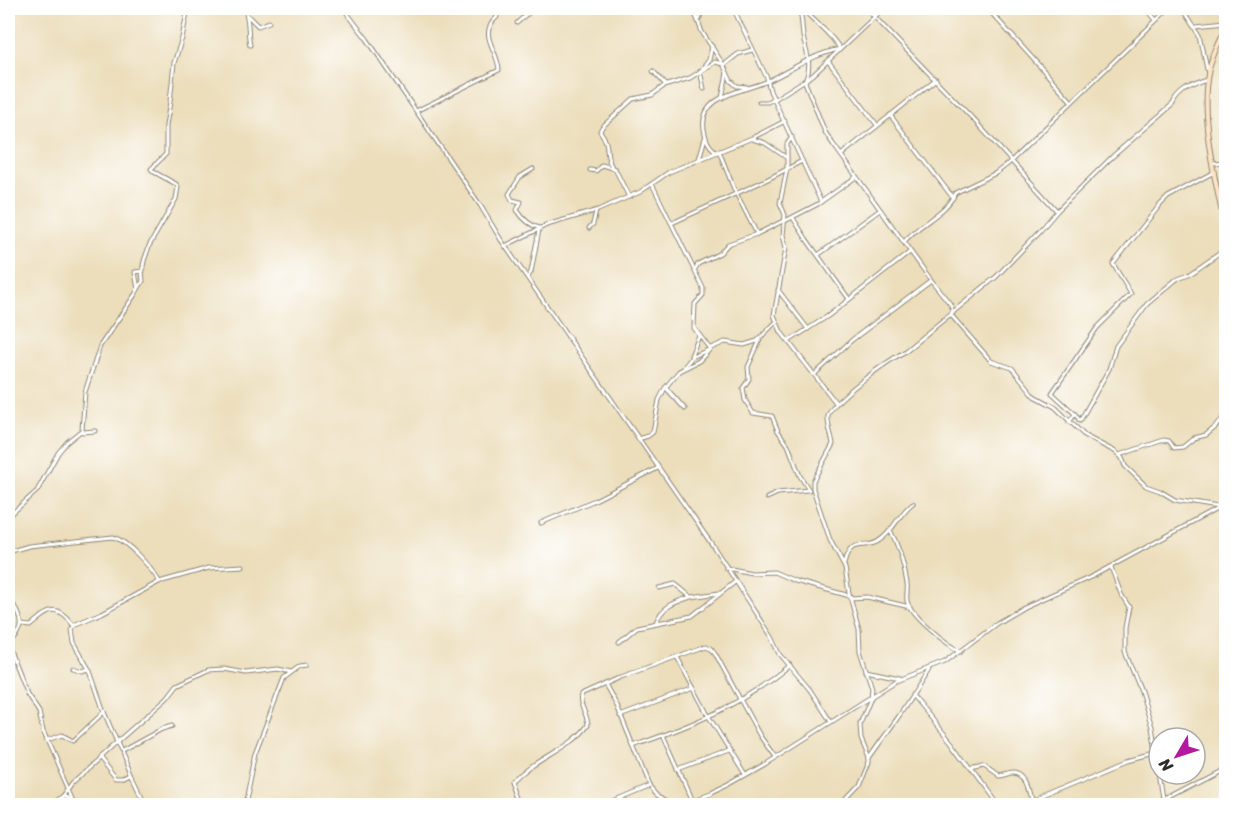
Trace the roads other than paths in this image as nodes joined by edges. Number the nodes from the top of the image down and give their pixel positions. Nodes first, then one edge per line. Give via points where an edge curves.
1 (188, 8) edge
2 (202, 8) edge
3 (207, 8) edge
4 (244, 8) edge
5 (343, 8) edge
6 (496, 8) edge
7 (516, 8) edge
8 (533, 8) edge
9 (693, 8) edge
10 (703, 8) edge
11 (733, 8) edge
12 (800, 8) edge
13 (866, 8) edge
14 (884, 8) edge
15 (987, 8) edge
16 (1146, 8) edge
17 (1169, 8) edge
18 (1183, 8) edge
19 (247, 14) junction
20 (528, 14) junction
21 (875, 16) junction
22 (1156, 20) junction
23 (698, 21) junction
24 (269, 22) dead end
25 (1227, 22) edge
26 (517, 23) dead end
27 (1194, 24) junction
28 (1227, 27) edge
29 (1227, 41) edge
30 (1219, 43) junction
31 (249, 45) dead end
32 (712, 46) junction
33 (840, 49) junction
34 (753, 50) junction
35 (810, 58) junction
36 (828, 61) junction
37 (724, 65) junction
38 (701, 70) junction
39 (653, 71) dead end
40 (727, 72) junction
41 (1208, 74) junction
42 (936, 79) junction
43 (1207, 80) junction
44 (768, 81) junction
45 (805, 82) junction
46 (666, 85) junction
47 (749, 88) junction
48 (704, 89) dead end
49 (722, 98) junction
50 (774, 98) junction
51 (759, 102) dead end
52 (1072, 102) junction
53 (416, 111) junction
54 (890, 115) junction
55 (784, 121) junction
56 (878, 126) junction
57 (705, 137) junction
58 (792, 137) junction
59 (751, 138) junction
60 (718, 152) junction
61 (841, 155) junction
62 (787, 158) junction
63 (699, 159) junction
64 (1011, 160) junction
65 (802, 161) junction
66 (1227, 162) edge
67 (1212, 163) junction
68 (612, 167) junction
69 (533, 169) dead end
70 (787, 169) junction
71 (590, 170) dead end
72 (1214, 172) junction
73 (856, 177) junction
74 (652, 183) junction
75 (736, 193) junction
76 (629, 197) junction
77 (953, 198) junction
78 (821, 202) junction
79 (598, 210) junction
80 (880, 210) junction
81 (1057, 211) junction
82 (793, 218) junction
83 (785, 221) junction
84 (672, 223) junction
85 (589, 228) dead end
86 (541, 230) junction
87 (1227, 231) edge
88 (758, 234) junction
89 (904, 242) junction
90 (505, 246) junction
91 (1227, 248) edge
92 (910, 252) junction
93 (818, 255) junction
94 (142, 271) junction
95 (695, 271) junction
96 (528, 277) junction
97 (931, 280) junction
98 (137, 290) junction
99 (778, 290) junction
100 (849, 299) junction
101 (952, 314) junction
102 (776, 322) junction
103 (808, 329) junction
104 (699, 336) junction
105 (761, 339) junction
106 (789, 341) junction
107 (710, 349) junction
108 (691, 358) junction
109 (684, 367) junction
110 (815, 374) junction
111 (665, 388) junction
112 (836, 403) junction
113 (685, 409) dead end
114 (1075, 414) junction
115 (1227, 414) edge
116 (1080, 421) junction
117 (1069, 422) junction
118 (1077, 429) junction
119 (95, 431) dead end
120 (80, 432) junction
121 (638, 438) junction
122 (1119, 455) junction
123 (658, 468) junction
124 (811, 490) junction
125 (767, 498) dead end
126 (913, 503) dead end
127 (1227, 504) edge
128 (1220, 508) junction
129 (8, 517) edge
130 (541, 523) dead end
131 (890, 530) junction
132 (8, 552) edge
133 (243, 566) dead end
134 (844, 566) junction
135 (1111, 567) junction
136 (726, 568) junction
137 (159, 582) junction
138 (735, 582) junction
139 (659, 588) dead end
140 (720, 593) junction
141 (8, 597) edge
142 (691, 597) junction
143 (850, 597) junction
144 (910, 608) junction
145 (656, 623) junction
146 (22, 625) junction
147 (74, 626) junction
148 (619, 642) dead end
149 (9, 643) edge
150 (961, 651) junction
151 (677, 657) junction
152 (308, 665) dead end
153 (791, 665) junction
154 (74, 668) dead end
155 (930, 668) junction
156 (89, 669) junction
157 (866, 670) junction
158 (291, 672) junction
159 (902, 678) junction
160 (605, 684) junction
161 (694, 688) junction
162 (912, 695) junction
163 (872, 698) junction
164 (741, 701) junction
165 (105, 712) junction
166 (620, 716) junction
167 (709, 717) junction
168 (831, 722) junction
169 (172, 726) dead end
170 (1152, 726) edge
171 (663, 735) junction
172 (47, 740) junction
173 (118, 741) junction
174 (633, 746) junction
175 (122, 751) junction
176 (729, 751) junction
177 (1147, 756) edge
178 (775, 757) junction
179 (869, 758) junction
180 (98, 759) junction
181 (1227, 768) edge
182 (971, 769) junction
183 (678, 770) junction
184 (745, 775) junction
185 (131, 776) junction
186 (649, 785) junction
187 (1161, 786) edge
188 (68, 789) junction
189 (63, 796) junction
190 (72, 797) junction
191 (692, 800) junction
192 (1032, 800) junction
193 (1164, 800) junction
194 (683, 802) junction
195 (675, 805) edge
196 (50, 806) edge
197 (76, 806) edge
198 (146, 806) edge
199 (244, 806) edge
200 (524, 806) edge
201 (599, 806) edge
202 (691, 806) edge
203 (841, 806) edge
204 (996, 806) edge
205 (1018, 806) edge
206 (1165, 806) edge

1 - 94 street via 174,63 166,154 151,169 176,184 177,193 149,246
2 - 3 street
4 - 19 street
5 - 53 street
6 - 53 street via 497,17 487,34 499,70
7 - 20 street
8 - 20 street
9 - 23 street
10 - 23 street
11 - 34 street
12 - 33 street
12 - 35 street
13 - 21 street
14 - 21 street
15 - 52 street
16 - 22 street
17 - 22 street
18 - 27 street
19 - 24 street via 258,26
19 - 31 street
20 - 26 street
21 - 33 street
21 - 42 street
22 - 52 street
23 - 32 street
25 - 27 street
27 - 41 street via 1202,40
28 - 30 street
29 - 30 street
30 - 41 street
32 - 37 street
32 - 38 street via 709,60
33 - 35 street
33 - 36 street
34 - 37 street via 738,54
34 - 44 street
35 - 44 street
35 - 45 street
36 - 45 street
36 - 56 street
37 - 38 street via 715,62
37 - 40 street
38 - 46 street via 690,78
38 - 48 street
39 - 46 street
40 - 47 street via 733,84
40 - 49 street
41 - 43 street
42 - 54 street
42 - 64 street
43 - 67 street
43 - 81 street via 1175,98
44 - 47 street
44 - 50 street
45 - 50 street
45 - 61 street via 825,132
46 - 68 street via 652,95 633,99 601,128
47 - 49 street
49 - 57 street via 704,114
50 - 51 street
50 - 55 street
52 - 64 street
53 - 90 street
54 - 56 street
54 - 77 street
55 - 58 street
55 - 59 street
56 - 61 street
57 - 60 street
57 - 63 street
58 - 62 street via 787,144
58 - 65 street
59 - 60 street
59 - 62 street
60 - 63 street
60 - 75 street
61 - 73 street
62 - 70 street
63 - 74 street
64 - 77 street via 996,174 957,191
64 - 81 street
65 - 70 street
65 - 78 street
66 - 67 street
67 - 72 street
68 - 71 street via 602,165 596,171
68 - 76 street
69 - 86 street via 520,177 509,194 512,200 520,202 517,210 524,219
70 - 75 street
70 - 83 street via 780,203
72 - 87 street
72 - 114 street via 1168,197 1113,264 1131,294 1097,328 1052,393
73 - 78 street
73 - 80 street
74 - 76 street
74 - 84 street
75 - 84 street
75 - 88 street
76 - 79 street
77 - 89 street
78 - 82 street
79 - 85 street
79 - 86 street via 554,222
80 - 89 street
80 - 93 street
81 - 101 street via 1002,272
82 - 83 street
82 - 93 street
83 - 88 street
83 - 99 street via 786,248
84 - 95 street
86 - 90 street
86 - 96 street
88 - 95 street via 728,244 720,253 698,264
89 - 92 street
90 - 96 street
91 - 116 street via 1178,278 1147,304 1116,346 1109,369
92 - 97 street
92 - 100 street
93 - 100 street
94 - 98 street via 143,281
94 - 98 street via 134,273
95 - 104 street via 704,292 695,304 694,328
96 - 121 street
97 - 101 street via 951,305
97 - 110 street via 852,340
98 - 120 street via 100,346 85,392
99 - 102 street
99 - 103 street
100 - 103 street
101 - 112 street
101 - 117 street via 991,361 1012,368 1034,395 1054,406
102 - 105 street
102 - 106 street
103 - 106 street
104 - 107 street
104 - 108 street
105 - 107 street via 746,345 725,342
105 - 124 street via 748,367 748,380 743,388 745,400 753,414 772,417 800,476
106 - 110 street
107 - 108 street
107 - 109 street
108 - 109 street
109 - 111 street
110 - 112 street
111 - 113 street
111 - 121 street via 653,432
112 - 124 street via 828,419 833,446
114 - 116 street
114 - 117 street
115 - 122 street via 1206,435 1183,447 1174,448 1169,441 1162,440
116 - 118 street
117 - 118 street
118 - 122 street
119 - 120 street
120 - 129 street via 58,453 37,491
121 - 123 street
122 - 128 street via 1146,486 1176,500
123 - 130 street
123 - 136 street
124 - 125 street
124 - 134 street
126 - 131 street
127 - 128 street
128 - 135 street
131 - 134 street via 875,543 855,546
131 - 144 street via 898,545
132 - 137 street via 113,537 145,560
133 - 137 street via 209,568
134 - 143 street
135 - 150 street via 1024,606
135 - 170 street via 1129,607 1125,652
136 - 138 street
136 - 143 street via 774,572
137 - 147 street
138 - 140 street
138 - 153 street
139 - 142 street via 675,584
140 - 142 street
140 - 145 street via 692,616
141 - 146 street
142 - 145 street via 668,606
143 - 144 street via 867,597
143 - 157 street
144 - 150 street via 937,635
145 - 148 street via 637,627
146 - 147 street via 31,626 56,611 66,615
146 - 149 street
147 - 156 street via 74,643
149 - 172 street
150 - 155 street
151 - 160 street
151 - 161 street
151 - 164 street via 702,647 711,648
152 - 158 street
153 - 164 street
153 - 168 street
154 - 156 street
155 - 159 street
155 - 162 street
156 - 165 street
157 - 159 street
157 - 163 street
158 - 173 street via 208,670 177,685
158 - 199 street via 284,678 258,743
159 - 163 street
160 - 166 street
160 - 200 street via 580,697 588,723 584,730 515,782
161 - 166 street
161 - 167 street
162 - 179 street
162 - 182 street
163 - 168 street
163 - 179 street via 860,724
164 - 167 street
164 - 178 street
165 - 172 street via 73,741 62,735
165 - 173 street
166 - 174 street
167 - 171 street
167 - 176 street
168 - 178 street
169 - 175 street
171 - 174 street
171 - 183 street
172 - 188 street
173 - 175 street
173 - 180 street
174 - 186 street
175 - 185 street
176 - 183 street
176 - 184 street
177 - 192 street
178 - 184 street
179 - 203 street via 862,782
180 - 185 street via 116,780
180 - 188 street
181 - 193 street
182 - 192 street via 984,766 998,776 1022,776
182 - 204 street
183 - 191 street
184 - 191 street
185 - 198 street
186 - 195 street
186 - 201 street
187 - 193 street
188 - 189 street
188 - 190 street
189 - 190 street
189 - 196 street
190 - 197 street
191 - 194 street
192 - 205 street
193 - 206 street
194 - 195 street
194 - 202 street

